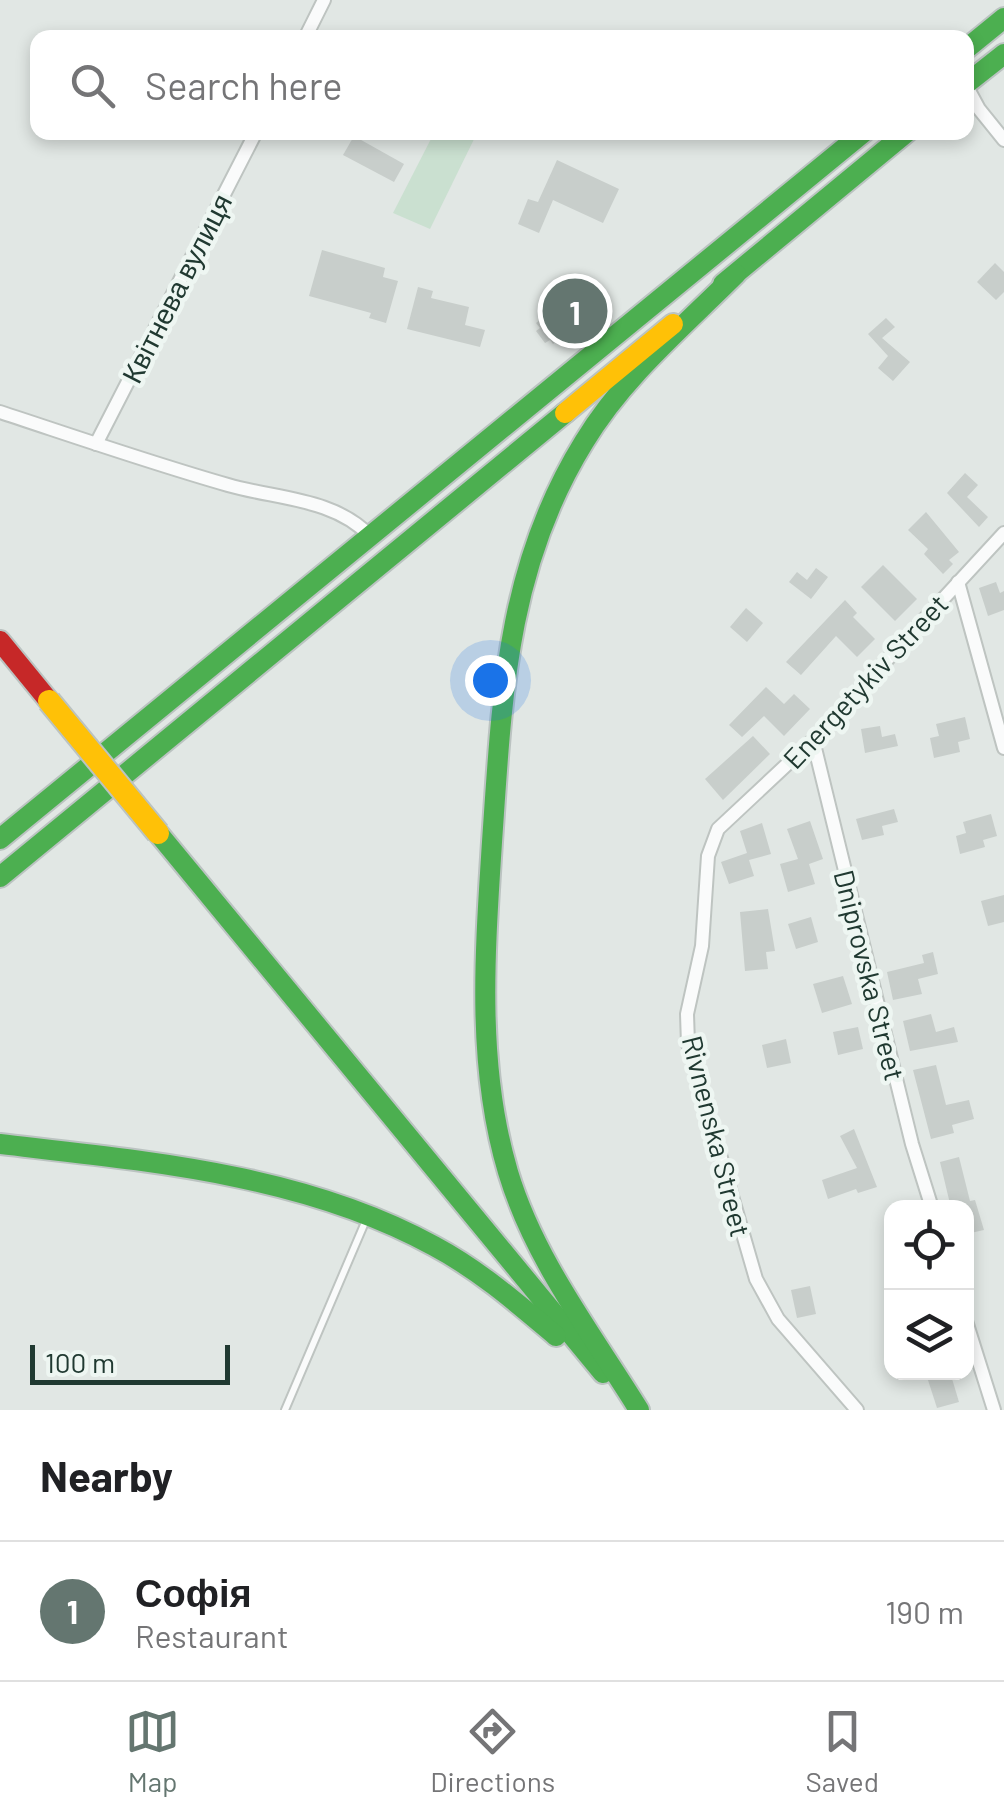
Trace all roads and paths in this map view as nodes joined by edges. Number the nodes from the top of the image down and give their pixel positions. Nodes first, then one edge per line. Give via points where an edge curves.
1 (324, 0) edge
2 (1004, 18) edge
3 (309, 30) edge
4 (974, 42) edge
5 (1004, 54) edge
6 (974, 78) edge
7 (974, 100) edge
8 (252, 140) edge
9 (854, 140) edge
10 (897, 140) edge
11 (1004, 140) edge
12 (736, 274) junction
13 (0, 412) edge
14 (96, 444) junction
15 (1004, 534) edge
16 (370, 536) junction
17 (958, 582) junction
18 (0, 641) edge
19 (813, 740) junction
20 (1004, 748) edge
21 (720, 827) joint
22 (0, 840) edge
23 (0, 878) edge
24 (0, 1144) edge
25 (930, 1200) edge
26 (369, 1214) junction
27 (974, 1346) edge
28 (285, 1410) edge
29 (634, 1410) edge
30 (858, 1410) edge
31 (994, 1410) edge

1 - 3 street
2 - 4 main road
5 - 6 main road
7 - 11 street
8 - 14 street, Квітнева вулиця
9 - 16 main road
10 - 12 main road
12 - 23 main road
12 - 29 main road via 616,398 570,466 523,580 502,706 484,980 492,1108 536,1241
13 - 14 street
14 - 16 street via 332,509
15 - 17 street, Energetykiv Street
16 - 22 main road
17 - 19 street, Energetykiv Street
17 - 20 street
18 - 29 main road, bridge
19 - 21 street, Energetykiv Street
19 - 25 street, Dniprovska Street
21 - 30 street, Rivnenska Street via 708,856 688,1044 756,1278 778,1319
24 - 26 main road via 249,1179
26 - 28 lane
26 - 29 main road via 456,1257 535,1315
27 - 31 street

